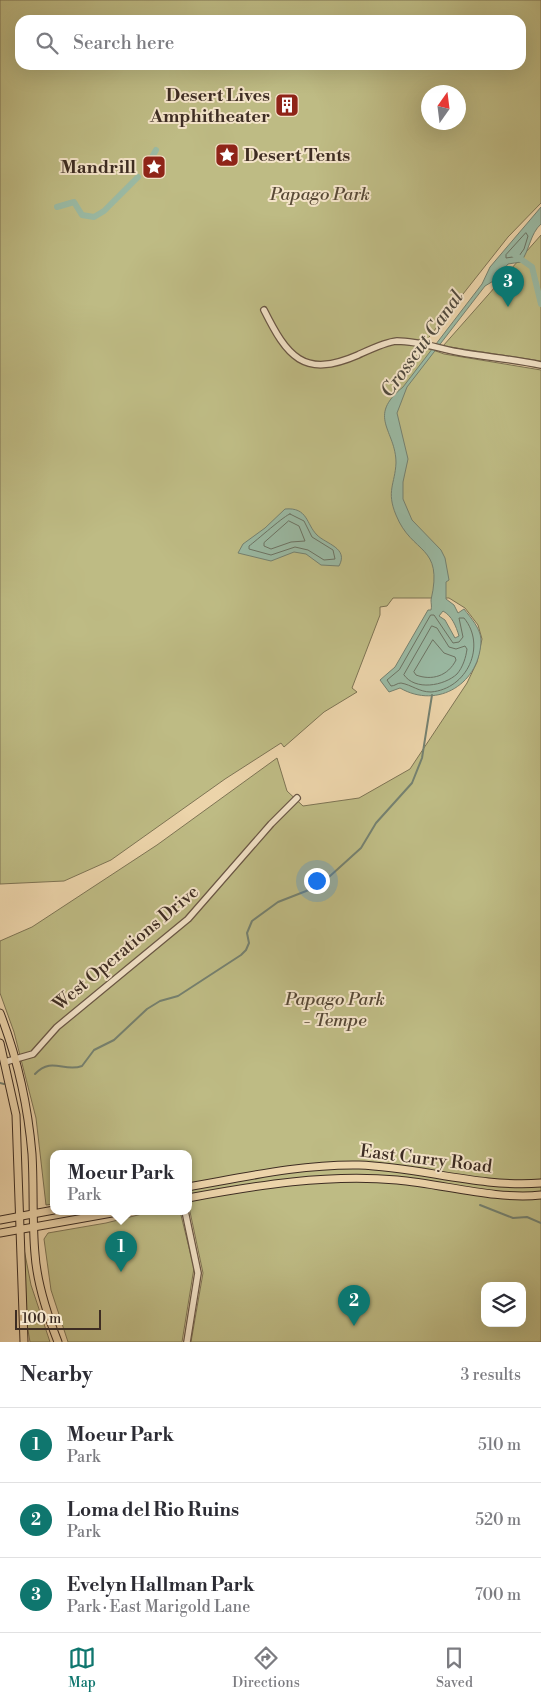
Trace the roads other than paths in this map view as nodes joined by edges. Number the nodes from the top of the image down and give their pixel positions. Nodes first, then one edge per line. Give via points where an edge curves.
1 (264, 310) dead end
2 (541, 365) edge
3 (297, 798) dead end
4 (0, 1013) edge
5 (0, 1043) edge
6 (14, 1060) junction
7 (6, 1062) junction
8 (541, 1183) edge
9 (192, 1185) edge
10 (541, 1195) edge
11 (192, 1197) edge
12 (50, 1211) edge
13 (34, 1214) junction
14 (102, 1215) edge
15 (186, 1215) edge
16 (21, 1216) junction
17 (0, 1220) edge
18 (34, 1228) junction
19 (20, 1230) junction
20 (0, 1233) edge
21 (24, 1342) edge
22 (58, 1342) edge
23 (186, 1342) edge

1 - 2 street via 284,347 294,356 313,364 340,363 395,341
3 - 6 street, West Operations Drive via 188,919 57,1026 33,1054
4 - 6 main road
5 - 7 main road
6 - 7 street, West Operations Drive
6 - 13 main road via 30,1132
7 - 16 main road via 16,1115
8 - 9 main road, East Curry Road via 497,1183 358,1165 289,1169
10 - 11 main road, East Curry Road via 515,1195 398,1180 339,1178 289,1181
12 - 13 main road
13 - 16 main road
13 - 18 main road
14 - 18 main road
15 - 23 street via 198,1273
16 - 17 main road
16 - 19 main road
18 - 19 main road
18 - 22 main road via 38,1277
19 - 20 main road
19 - 21 main road

